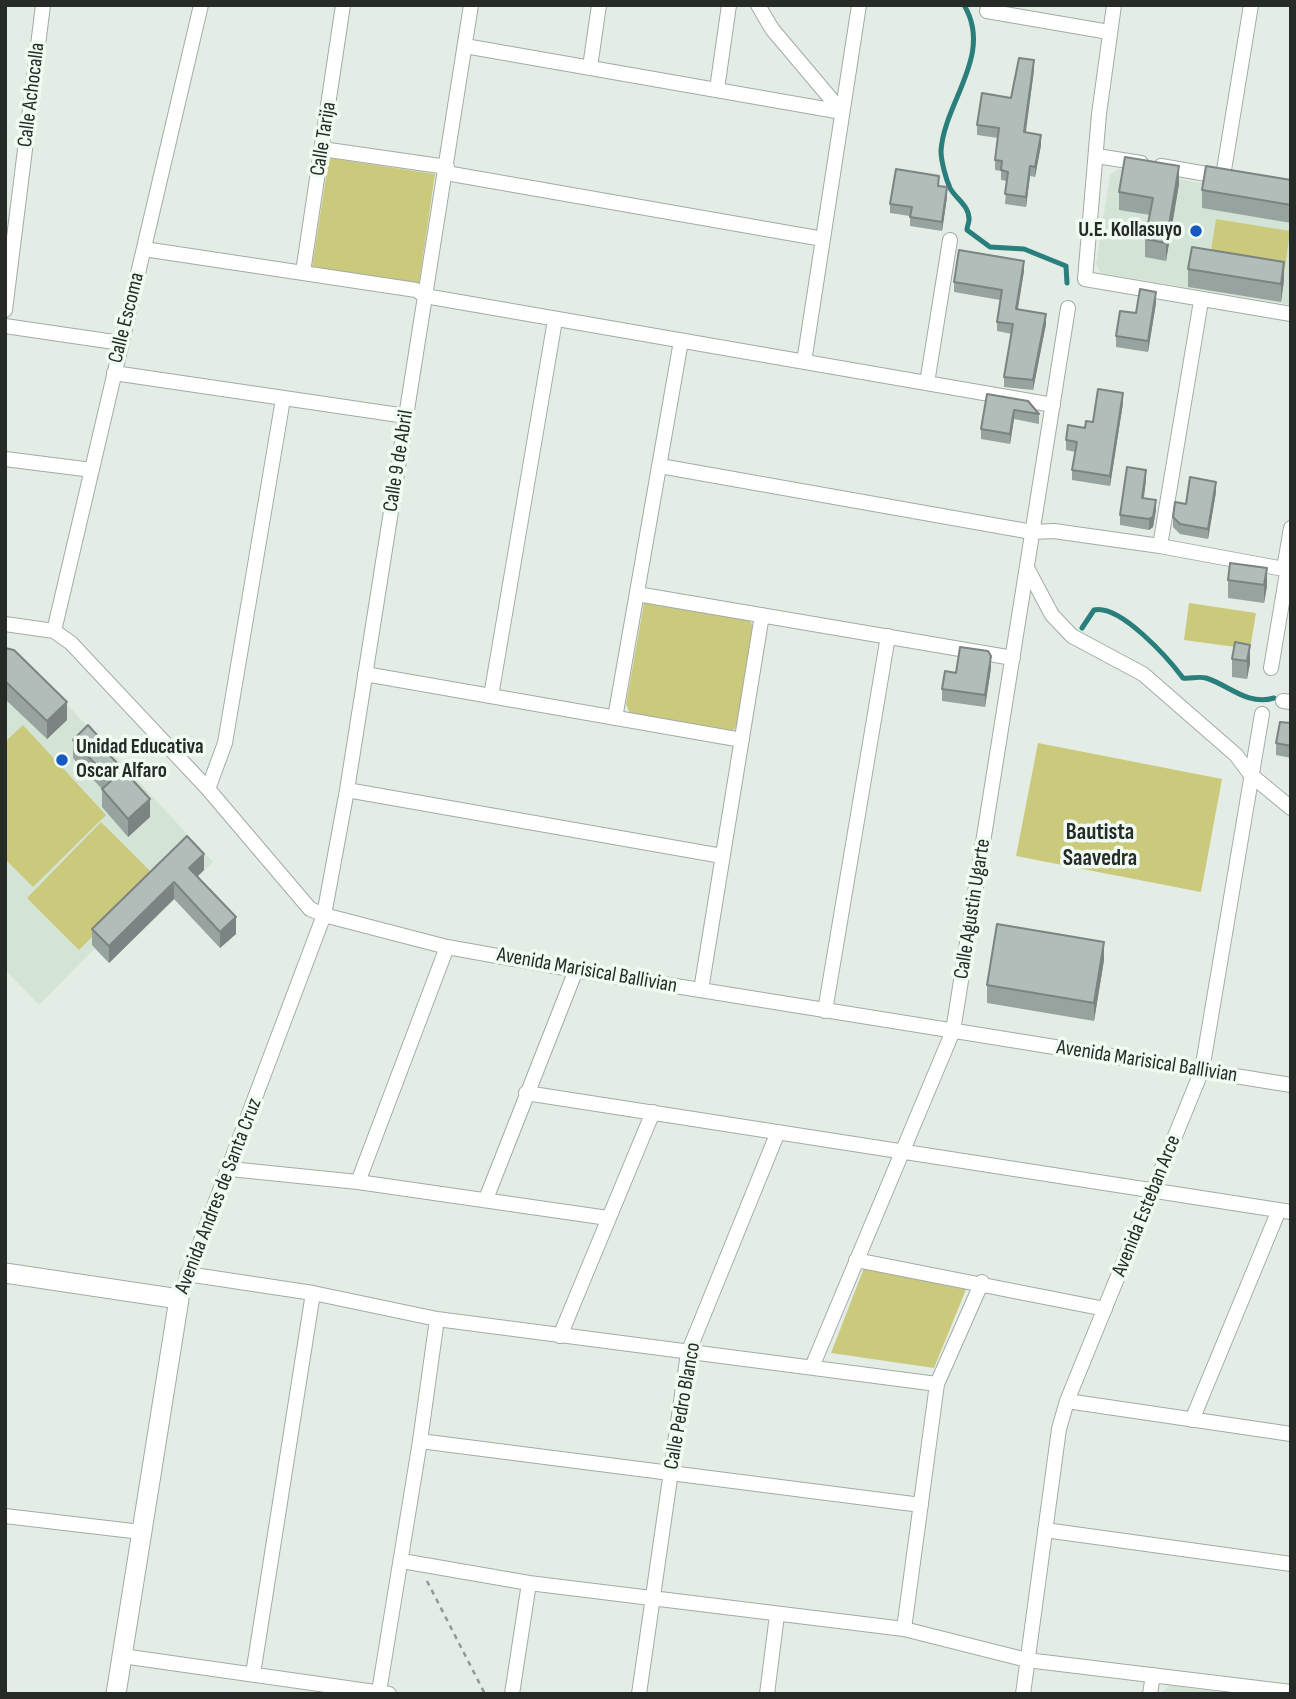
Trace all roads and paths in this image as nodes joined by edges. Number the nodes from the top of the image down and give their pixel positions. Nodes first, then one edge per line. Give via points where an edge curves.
1 (43, 5) edge
2 (201, 5) edge
3 (343, 5) edge
4 (471, 5) edge
5 (599, 5) edge
6 (729, 5) edge
7 (758, 5) edge
8 (859, 5) edge
9 (1114, 5) edge
10 (1251, 5) edge
11 (987, 11) dead end
12 (1109, 32) junction
13 (465, 46) junction
14 (590, 67) junction
15 (718, 89) junction
16 (842, 112) junction
17 (322, 149) junction
18 (1097, 156) junction
19 (446, 170) junction
20 (823, 239) junction
21 (950, 240) dead end
22 (144, 249) junction
23 (303, 272) junction
24 (425, 296) junction
25 (1201, 301) junction
26 (1068, 308) dead end
27 (5, 310) edge
28 (1291, 314) edge
29 (555, 320) junction
30 (5, 326) edge
31 (681, 341) junction
32 (121, 343) junction
33 (804, 362) junction
34 (114, 373) junction
35 (927, 383) junction
36 (283, 399) junction
37 (1052, 405) junction
38 (406, 416) junction
39 (5, 459) edge
40 (660, 466) junction
41 (92, 470) junction
42 (1291, 528) edge
43 (1032, 532) junction
44 (1160, 546) junction
45 (1027, 568) junction
46 (1287, 572) edge
47 (637, 594) junction
48 (762, 615) junction
49 (5, 624) edge
50 (54, 631) junction
51 (888, 636) junction
52 (1013, 658) junction
53 (1271, 668) dead end
54 (365, 674) junction
55 (491, 696) junction
56 (1262, 714) dead end
57 (615, 718) junction
58 (742, 740) junction
59 (1251, 775) junction
60 (208, 789) junction
61 (347, 790) junction
62 (1291, 808) edge
63 (722, 856) junction
64 (324, 915) junction
65 (447, 947) junction
66 (576, 970) junction
67 (701, 990) junction
68 (825, 1011) junction
69 (953, 1031) junction
70 (1202, 1070) junction
71 (1291, 1084) edge
72 (526, 1093) junction
73 (653, 1112) junction
74 (778, 1132) junction
75 (904, 1150) junction
76 (230, 1169) junction
77 (358, 1182) junction
78 (1155, 1190) junction
79 (486, 1199) junction
80 (1285, 1211) edge
81 (608, 1218) junction
82 (856, 1259) junction
83 (5, 1273) edge
84 (187, 1274) junction
85 (982, 1282) junction
86 (313, 1293) junction
87 (179, 1299) junction
88 (1105, 1309) junction
89 (437, 1319) junction
90 (561, 1336) junction
91 (688, 1353) junction
92 (812, 1367) junction
93 (937, 1384) junction
94 (1067, 1401) junction
95 (1192, 1420) junction
96 (1291, 1434) edge
97 (420, 1441) junction
98 (671, 1472) junction
99 (921, 1505) junction
100 (5, 1516) edge
101 (1045, 1530) junction
102 (141, 1532) junction
103 (402, 1562) junction
104 (418, 1564) junction
105 (1291, 1564) edge
106 (529, 1583) junction
107 (653, 1598) junction
108 (777, 1615) junction
109 (904, 1629) junction
110 (122, 1656) junction
111 (1027, 1660) junction
112 (253, 1674) junction
113 (1153, 1675) junction
114 (1291, 1692) edge
115 (384, 1693) edge
116 (116, 1694) edge
117 (485, 1694) edge
118 (512, 1694) edge
119 (639, 1694) edge
120 (767, 1694) edge
121 (1023, 1694) edge
122 (1150, 1694) edge

1 - 27 street, Calle Achocalla
2 - 22 street, Calle Escoma
3 - 17 street, Calle Tarija
4 - 13 street, Calle 9 de Abril
5 - 14 street
6 - 15 street
7 - 16 street via 772,29
8 - 16 street
9 - 12 street
10 - 18 street via 1230,178
11 - 12 street
12 - 18 street
13 - 14 street
13 - 19 street, Calle 9 de Abril
14 - 15 street
15 - 16 street
16 - 20 street
17 - 19 street
17 - 23 street, Calle Tarija
18 - 25 street via 1085,279
19 - 20 street
19 - 24 street, Calle 9 de Abril
20 - 33 street
21 - 35 street
22 - 23 street
22 - 32 street, Calle Escoma
23 - 24 street via 416,290
24 - 29 street
24 - 38 street, Calle 9 de Abril
25 - 28 street
25 - 44 street
26 - 37 street, Calle Agustin Ugarte
29 - 31 street
29 - 55 street
30 - 32 street
31 - 33 street
31 - 40 street
32 - 34 street, Calle Escoma
33 - 35 street
34 - 36 street
34 - 41 street, Calle Escoma
35 - 37 street
36 - 38 street
36 - 60 street via 225,743
37 - 43 street, Calle Agustin Ugarte
38 - 54 street, Calle 9 de Abril
39 - 41 street
40 - 43 street
40 - 47 street
41 - 50 street, Calle Escoma
42 - 46 street
43 - 44 street
43 - 45 street, Calle Agustin Ugarte
44 - 46 street
45 - 52 street, Calle Agustin Ugarte
45 - 59 street via 1052,615 1072,636 1143,674 1236,755
46 - 53 street
47 - 48 street
47 - 57 street
48 - 51 street
48 - 58 street
49 - 50 street
50 - 60 street, Avenida Marisical Ballivian via 71,643
51 - 52 street
51 - 68 street
52 - 69 street, Calle Agustin Ugarte
54 - 55 street
54 - 61 street, Calle 9 de Abril
55 - 57 street
56 - 59 street, Avenida Esteban Arce
57 - 58 street
58 - 63 street
59 - 62 street
59 - 70 street, Avenida Esteban Arce
60 - 64 street, Avenida Marisical Ballivian via 310,909
61 - 63 street
61 - 64 street, Calle 9 de Abril
63 - 67 street
64 - 65 street, Avenida Marisical Ballivian
64 - 76 street, Avenida Andres de Santa Cruz
65 - 66 street, Avenida Marisical Ballivian
65 - 77 street
66 - 67 street, Avenida Marisical Ballivian
66 - 72 street
67 - 68 street, Avenida Marisical Ballivian
68 - 69 street, Avenida Marisical Ballivian
69 - 70 street, Avenida Marisical Ballivian
69 - 75 street, Calle Agustin Ugarte
70 - 71 street, Avenida Marisical Ballivian
70 - 78 street, Avenida Esteban Arce
72 - 73 street
72 - 79 street
73 - 74 street
73 - 81 street
74 - 75 street
74 - 91 street, Calle Pedro Blanco
75 - 78 street
75 - 82 street, Calle Agustin Ugarte
76 - 77 street
76 - 84 street, Avenida Andres de Santa Cruz
77 - 79 street
78 - 80 street
78 - 88 street, Avenida Esteban Arce
79 - 81 street
80 - 95 street
81 - 90 street
82 - 85 street
82 - 92 street, Calle Agustin Ugarte
83 - 87 street
84 - 86 street
84 - 87 street, Avenida Andres de Santa Cruz
85 - 88 street
85 - 93 street
86 - 89 street
86 - 112 street
87 - 102 street, Avenida Andres de Santa Cruz
88 - 94 street, Avenida Esteban Arce
89 - 90 street
89 - 97 street
90 - 91 street
91 - 92 street
91 - 98 street, Calle Pedro Blanco
92 - 93 street
93 - 99 street
94 - 95 street
94 - 101 street, Avenida Esteban Arce
95 - 96 street
97 - 98 street
97 - 103 street
98 - 99 street
98 - 107 street, Calle Pedro Blanco
99 - 109 street
100 - 102 street
101 - 105 street
101 - 111 street, Avenida Esteban Arce
102 - 110 street, Avenida Andres de Santa Cruz
103 - 104 street
103 - 115 street
104 - 106 street
104 - 117 path
106 - 107 street
106 - 118 street
107 - 108 street
107 - 119 street, Calle Pedro Blanco
108 - 109 street
108 - 120 street
109 - 111 street
110 - 112 street
110 - 116 street, Avenida Andres de Santa Cruz
111 - 113 street
111 - 121 street, Avenida Esteban Arce
112 - 115 street
113 - 114 street
113 - 122 street

